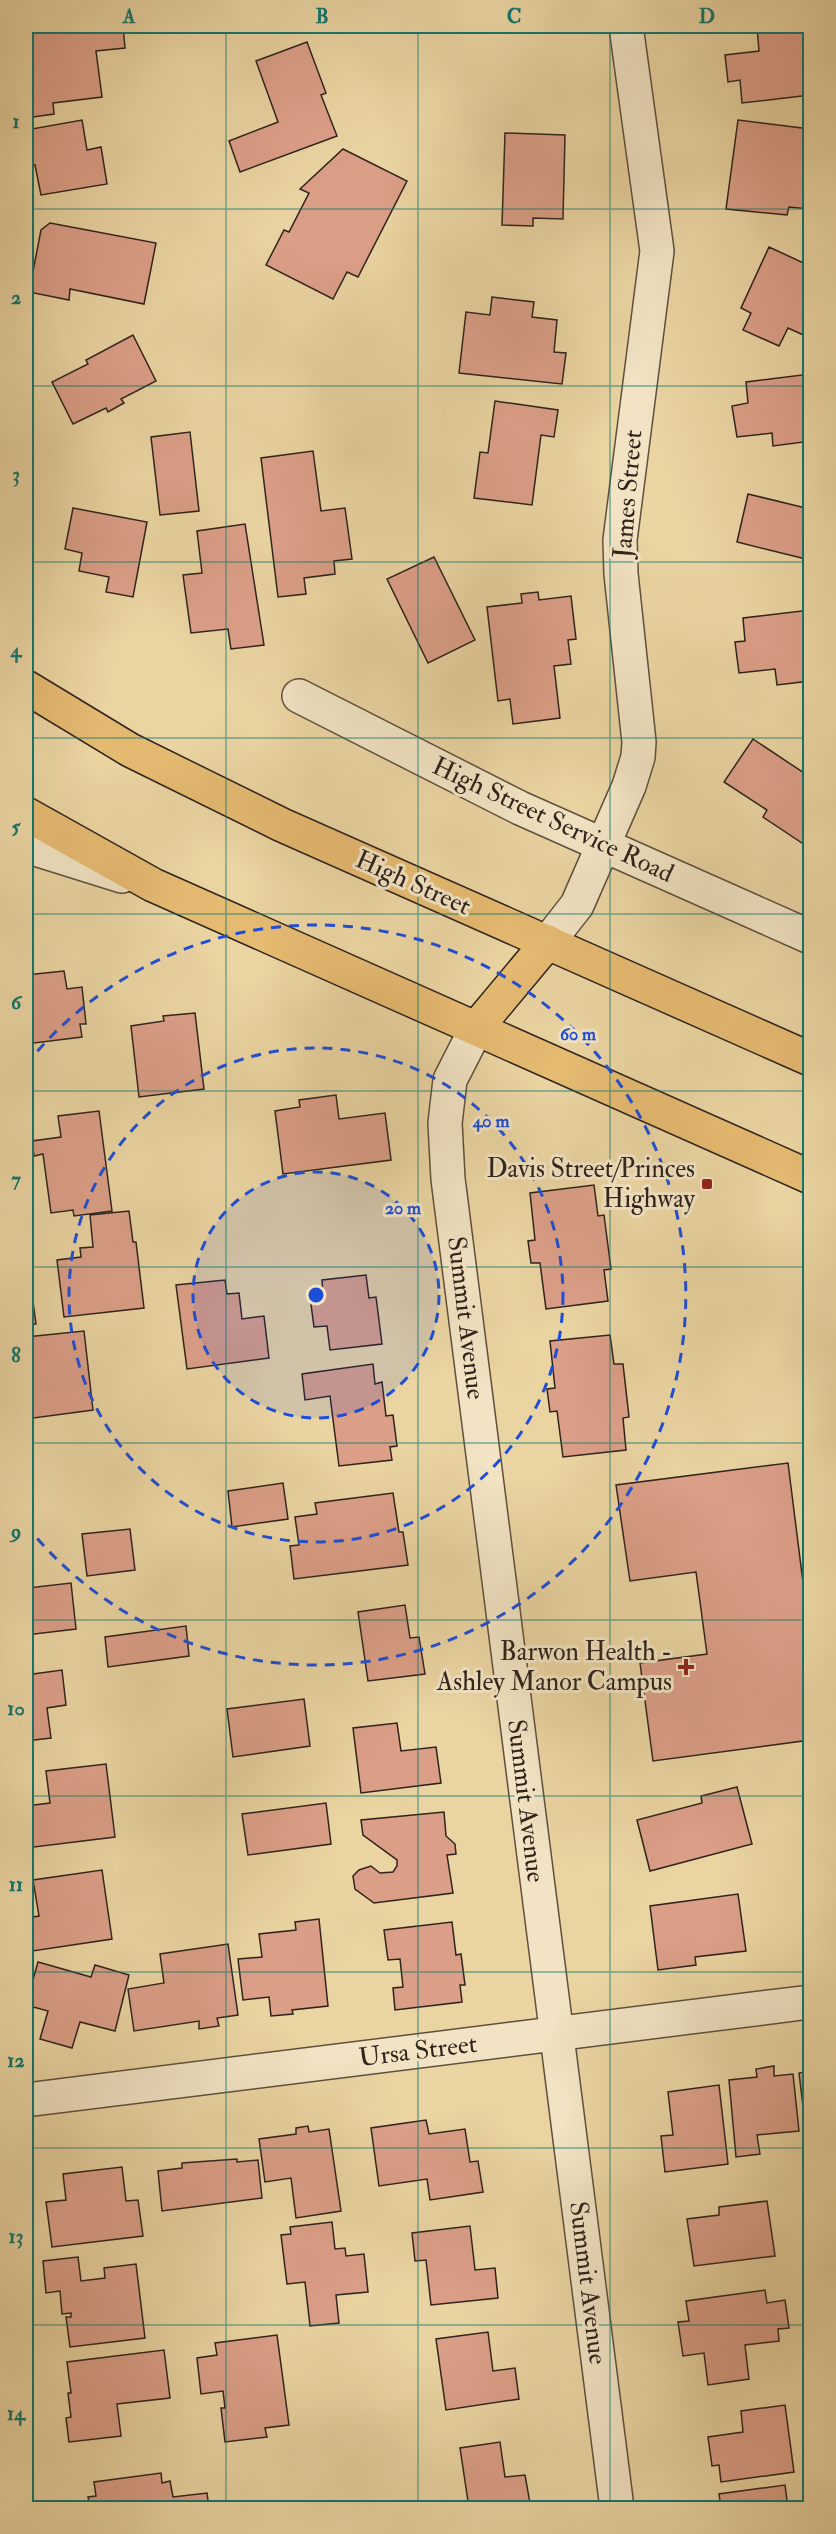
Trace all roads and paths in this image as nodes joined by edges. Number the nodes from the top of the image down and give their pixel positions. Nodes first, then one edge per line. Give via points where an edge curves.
1 (626, 26) edge
2 (26, 687) edge
3 (299, 696) dead end
4 (26, 814) edge
5 (604, 845) junction
6 (26, 846) edge
7 (153, 885) junction
8 (810, 937) edge
9 (548, 942) junction
10 (477, 1027) junction
11 (810, 1059) edge
12 (810, 1177) edge
13 (810, 2002) edge
14 (556, 2034) junction
15 (26, 2100) edge
16 (617, 2508) edge

1 - 5 street, James Street via 657,250 620,540 639,742 632,778
2 - 9 highway, High Street via 130,750 272,820
3 - 5 street, High Street Service Road via 520,808
4 - 7 highway
5 - 8 street, High Street Service Road
5 - 9 street, James Street via 577,905
6 - 7 street
7 - 10 highway
9 - 10 highway
9 - 11 highway, High Street
10 - 12 highway
10 - 14 street, Summit Avenue via 450,1080 445,1123 448,1179
13 - 14 street, Ursa Street
14 - 15 street, Ursa Street
14 - 16 street, Summit Avenue

